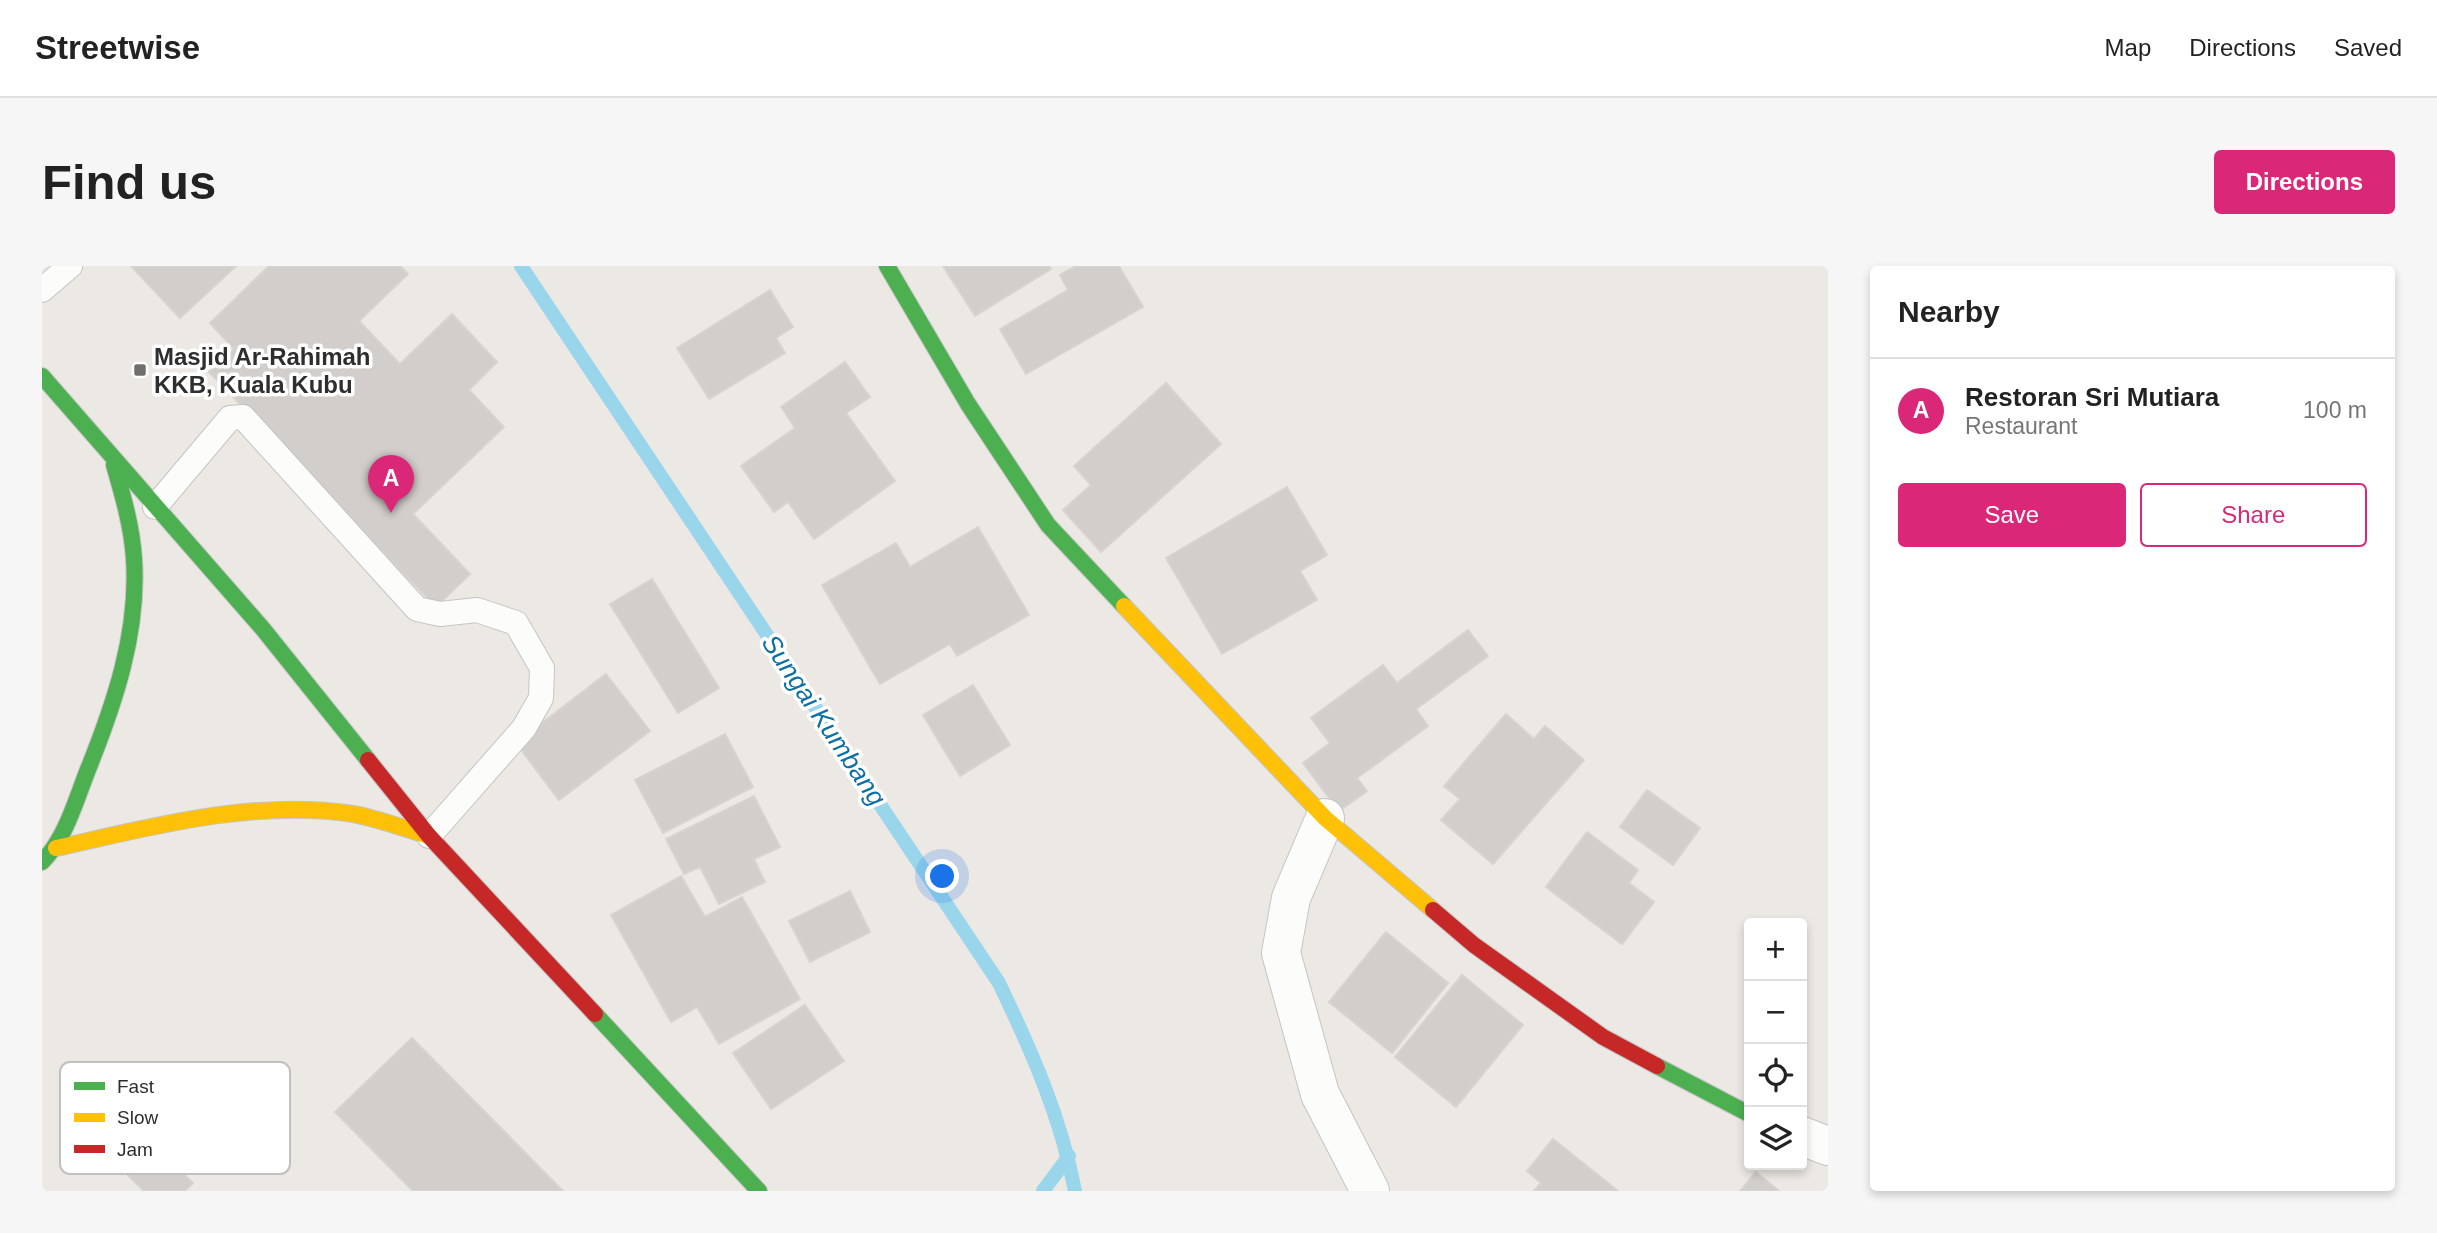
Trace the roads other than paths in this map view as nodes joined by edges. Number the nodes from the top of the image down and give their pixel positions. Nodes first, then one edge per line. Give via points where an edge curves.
1 (70, 266) edge
2 (887, 266) edge
3 (42, 290) edge
4 (42, 376) edge
5 (111, 453) junction
6 (155, 507) junction
7 (1325, 818) junction
8 (429, 836) junction
9 (56, 848) junction
10 (42, 862) edge
11 (1744, 1111) edge
12 (1807, 1138) edge
13 (1828, 1146) edge
14 (760, 1191) edge
15 (1370, 1191) edge

1 - 3 lane
2 - 7 street via 968,404 1048,525
4 - 5 street
5 - 6 street
5 - 9 street via 134,561 134,609 107,721
6 - 8 street via 263,629
6 - 8 lane via 230,418 243,417 417,609 440,614 477,610 516,623 542,668 541,698 524,728
7 - 11 street via 1474,945 1603,1037
7 - 15 street via 1291,898 1281,953 1320,1094
8 - 9 street via 347,813 275,809 177,821
8 - 14 street
9 - 10 street
12 - 13 street

